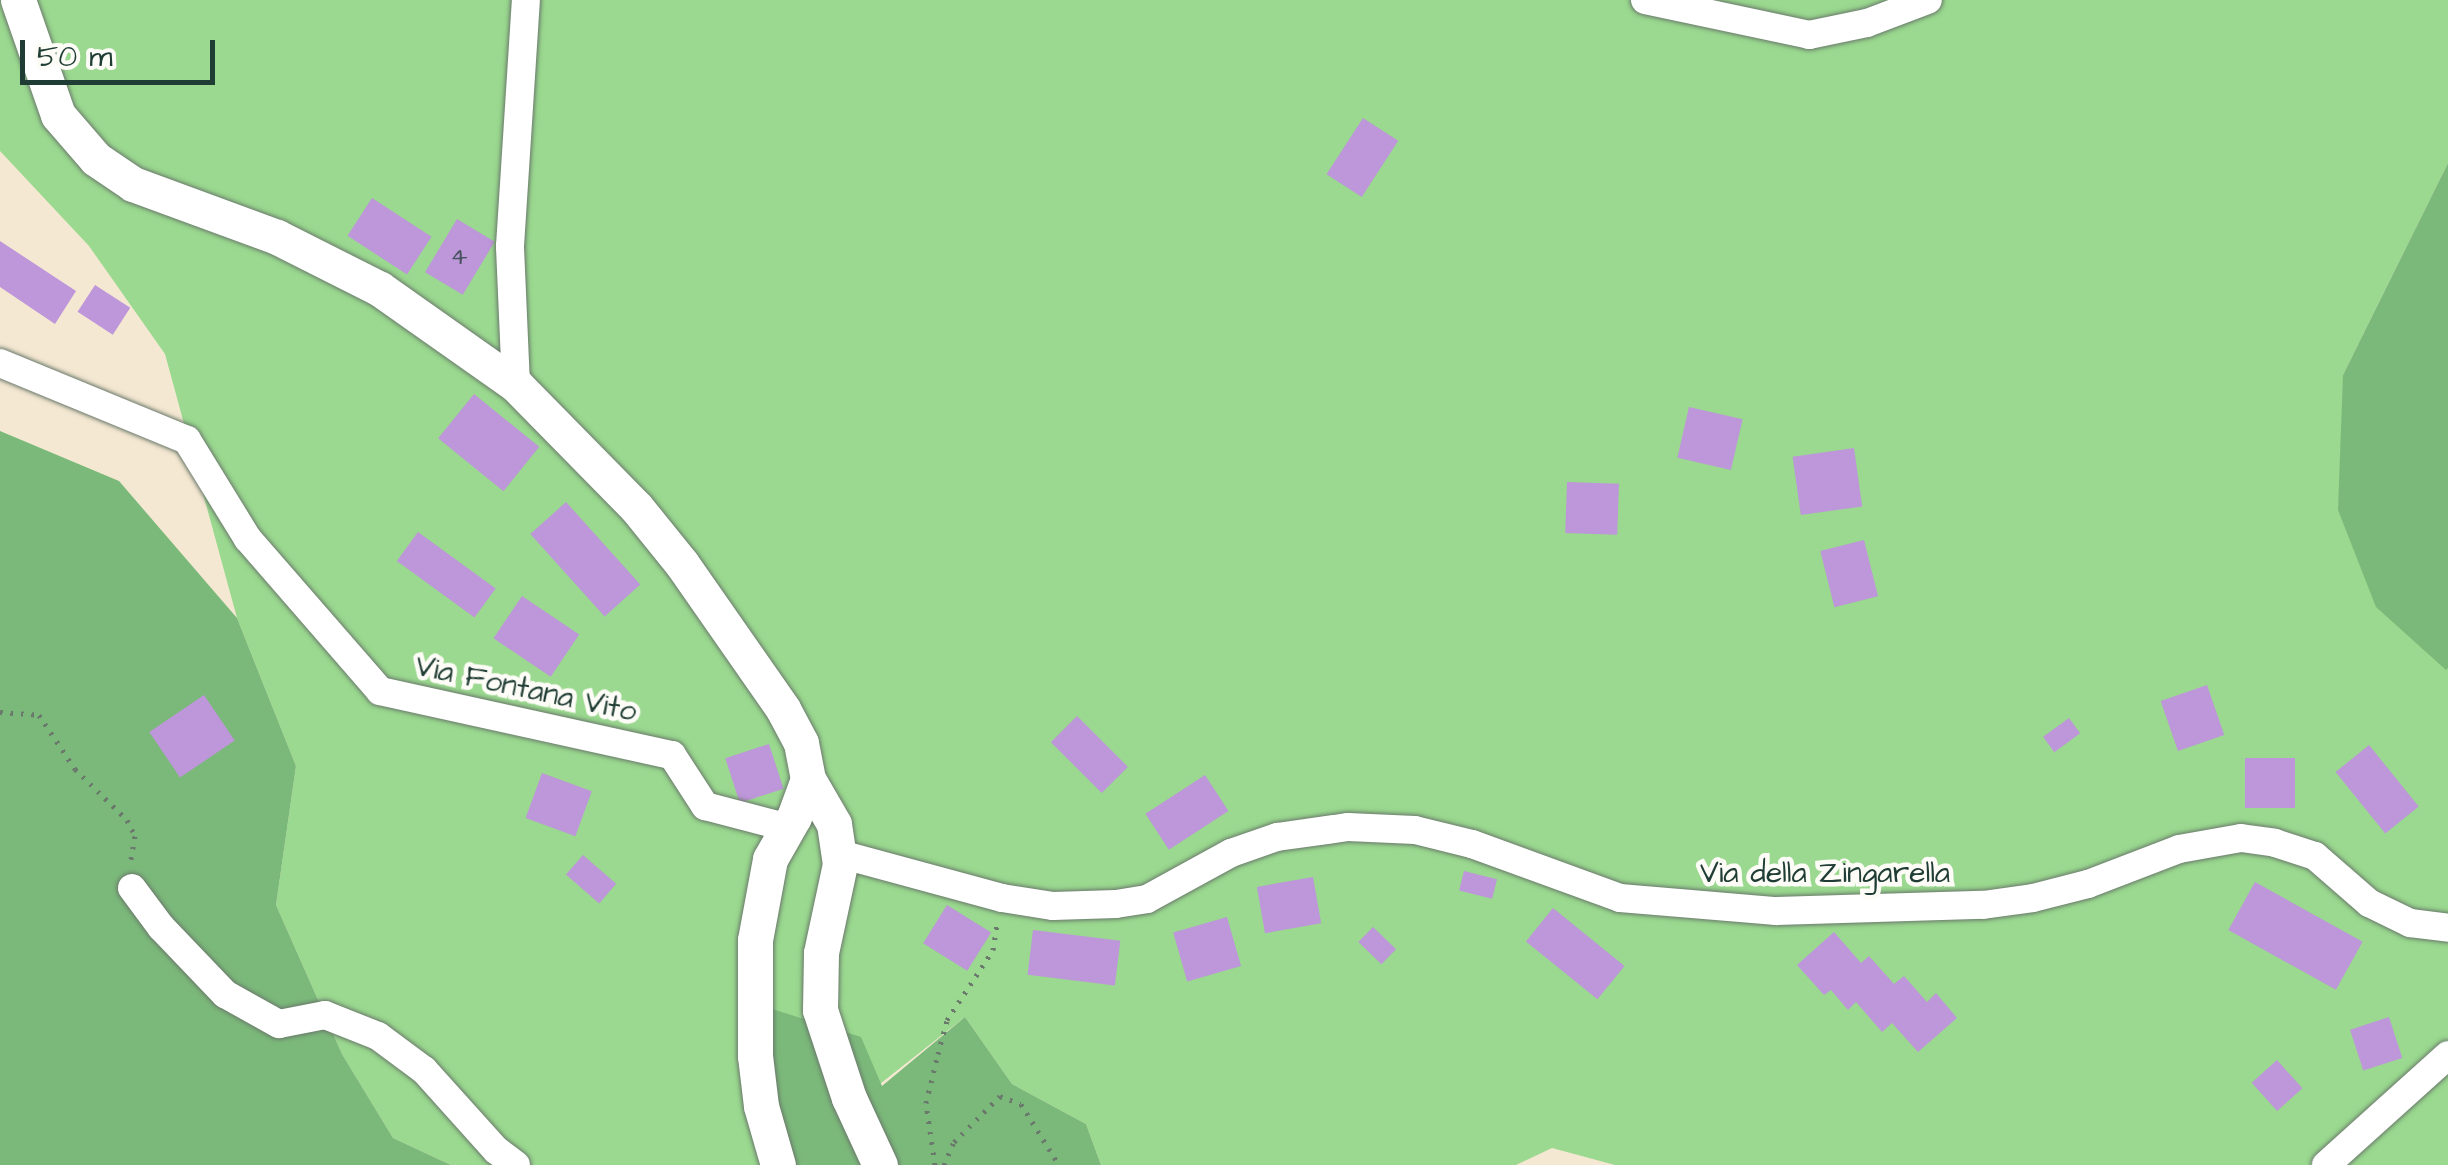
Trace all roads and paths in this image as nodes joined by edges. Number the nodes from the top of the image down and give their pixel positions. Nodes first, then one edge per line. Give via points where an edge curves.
1 (18, 0) edge
2 (526, 0) edge
3 (1645, 0) edge
4 (1928, 0) edge
5 (0, 362) edge
6 (516, 385) junction
7 (0, 712) edge
8 (808, 779) junction
9 (786, 828) junction
10 (840, 854) junction
11 (132, 888) joint
12 (1002, 898) junction
13 (2448, 928) edge
14 (2448, 1055) edge
15 (516, 1165) edge
16 (777, 1165) edge
17 (880, 1165) edge
18 (935, 1165) edge
19 (944, 1165) edge
20 (1059, 1165) edge
21 (2326, 1165) edge

1 - 6 street via 58,115 96,159 132,184 326,258
2 - 6 street via 510,246
3 - 4 street via 1809,35
5 - 9 street, Via Fontana Vito via 186,440 248,539 380,690 672,755 704,806
6 - 8 street via 636,507 682,564 783,708 801,744
7 - 11 path via 40,715 74,769 127,820 135,836
8 - 9 street
8 - 10 street via 834,824
9 - 16 street via 761,890 752,1003 757,1079
10 - 12 street, Via della Zingarella
10 - 17 street via 820,953 820,1010
11 - 15 street via 226,994 279,1024 325,1016 378,1036 436,1081
12 - 13 street, Via della Zingarella via 1053,906 1147,898 1232,853 1278,837 1348,828 1416,830 1472,844 1620,898 1776,911 1983,904 2070,889 2179,850 2241,838 2315,856 2369,903 2410,923
12 - 18 path via 993,950 947,1020 938,1054 926,1104
14 - 21 street
19 - 20 path via 954,1142 1000,1096 1020,1104

